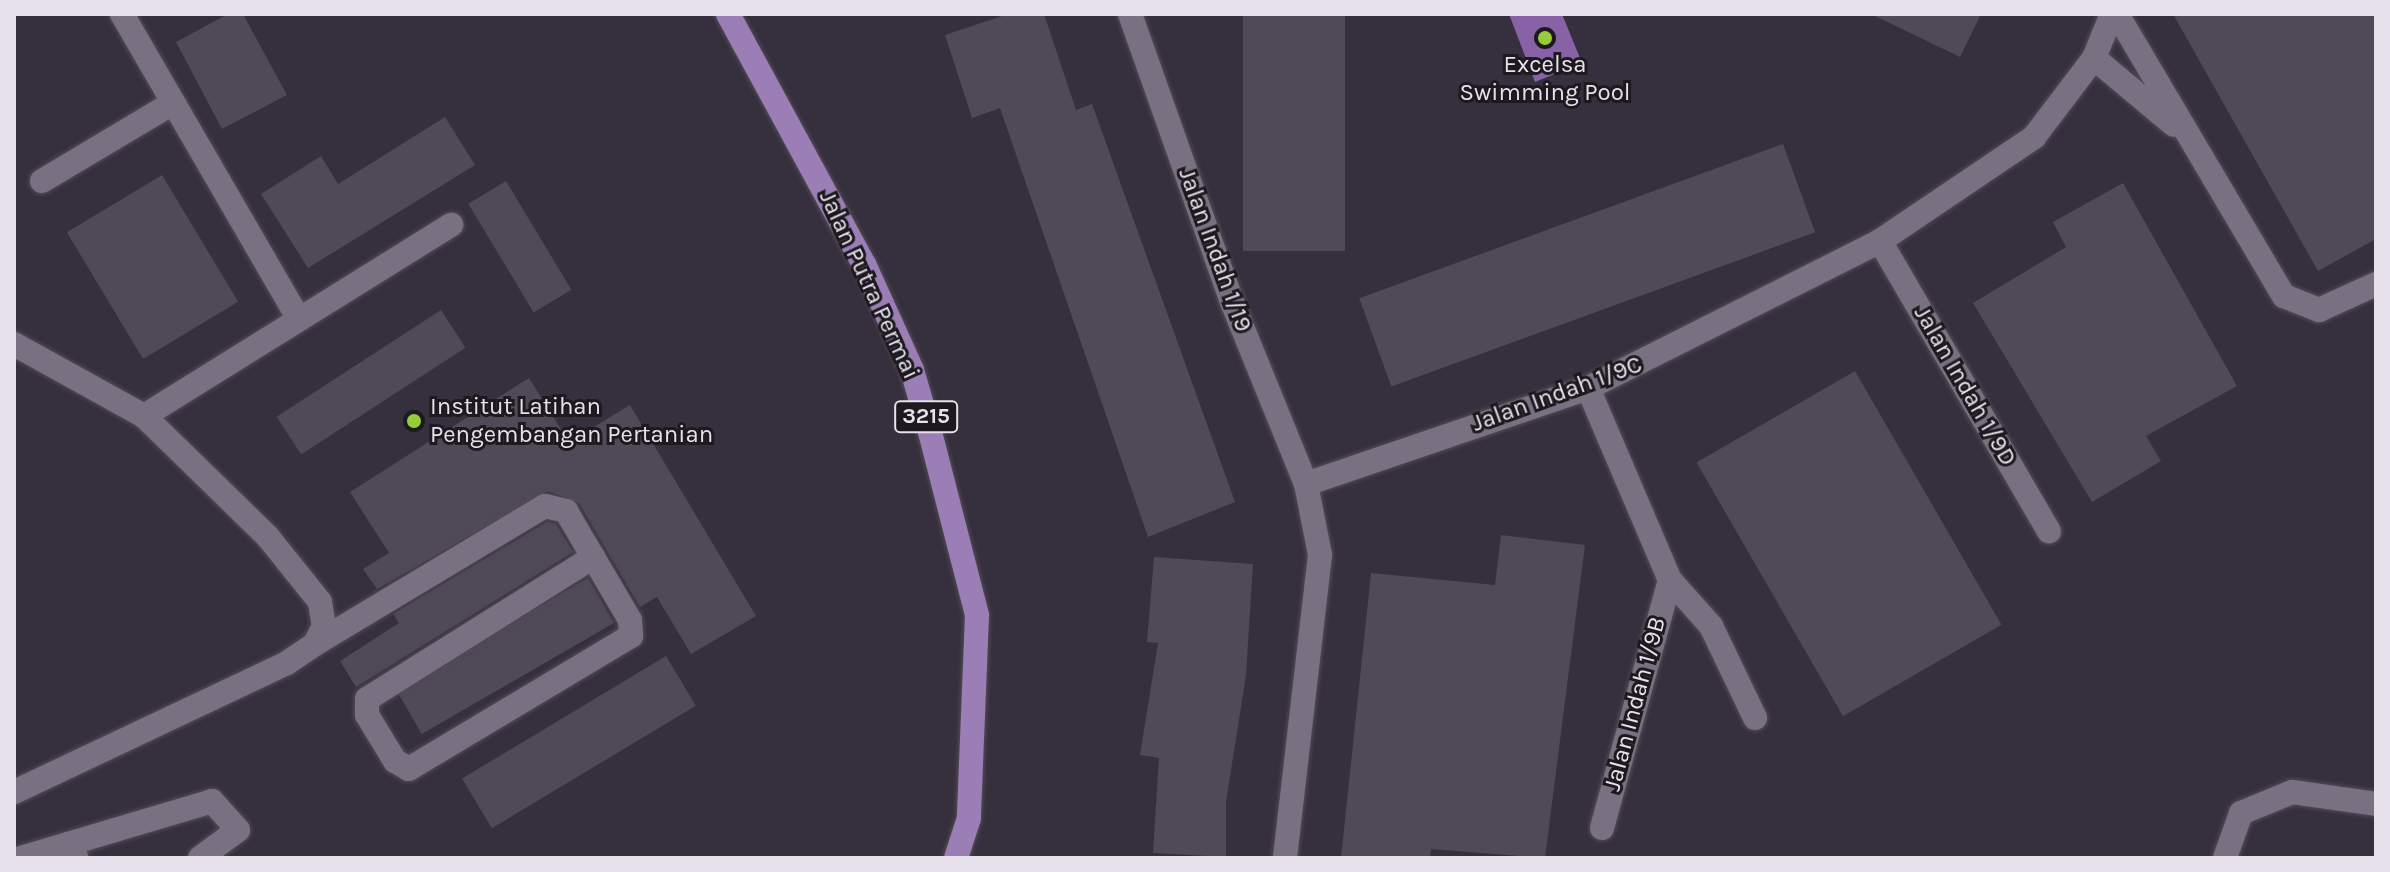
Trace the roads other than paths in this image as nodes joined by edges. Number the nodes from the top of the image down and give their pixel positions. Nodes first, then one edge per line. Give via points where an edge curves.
1 (122, 14) edge
2 (728, 14) edge
3 (1130, 14) edge
4 (2115, 14) edge
5 (2094, 58) junction
6 (173, 103) junction
7 (2189, 136) junction
8 (42, 181) dead end
9 (451, 225) dead end
10 (1880, 241) junction
11 (2376, 284) edge
12 (298, 318) junction
13 (14, 344) edge
14 (1588, 388) junction
15 (144, 416) junction
16 (1306, 484) junction
17 (2049, 531) dead end
18 (593, 557) junction
19 (1670, 580) junction
20 (315, 644) junction
21 (1755, 718) dead end
22 (14, 792) edge
23 (2376, 804) edge
24 (1602, 828) dead end
25 (73, 851) edge
26 (21, 858) edge
27 (200, 858) edge
28 (956, 858) edge
29 (1285, 858) edge
30 (2225, 858) edge

1 - 6 street
2 - 28 main road, Jalan Putra Permai / 3215 via 864,264 912,370 930,432 977,615 969,818
3 - 16 street, Jalan Indah 1/19 via 1232,302
4 - 5 street, Jalan Indah 1/9C
4 - 7 street
5 - 7 street
5 - 10 street, Jalan Indah 1/9C via 2034,137
6 - 8 street
6 - 12 street
7 - 11 street via 2284,296 2319,310
9 - 12 street
10 - 14 street, Jalan Indah 1/9C
10 - 17 street, Jalan Indah 1/9D
12 - 15 street
13 - 15 street
14 - 16 street, Jalan Indah 1/9C
14 - 19 street, Jalan Indah 1/9B
15 - 20 street via 268,537 320,602 324,626
16 - 29 street via 1320,555
18 - 18 street via 630,620 631,636 417,766 401,766 367,715 367,699
18 - 20 street via 566,511 553,503
19 - 21 street, Jalan Indah 1/9B via 1711,626
19 - 24 street, Jalan Indah 1/9B
20 - 22 street via 246,684
23 - 30 street via 2292,792 2241,813
25 - 26 street
25 - 27 street via 212,801 238,830

